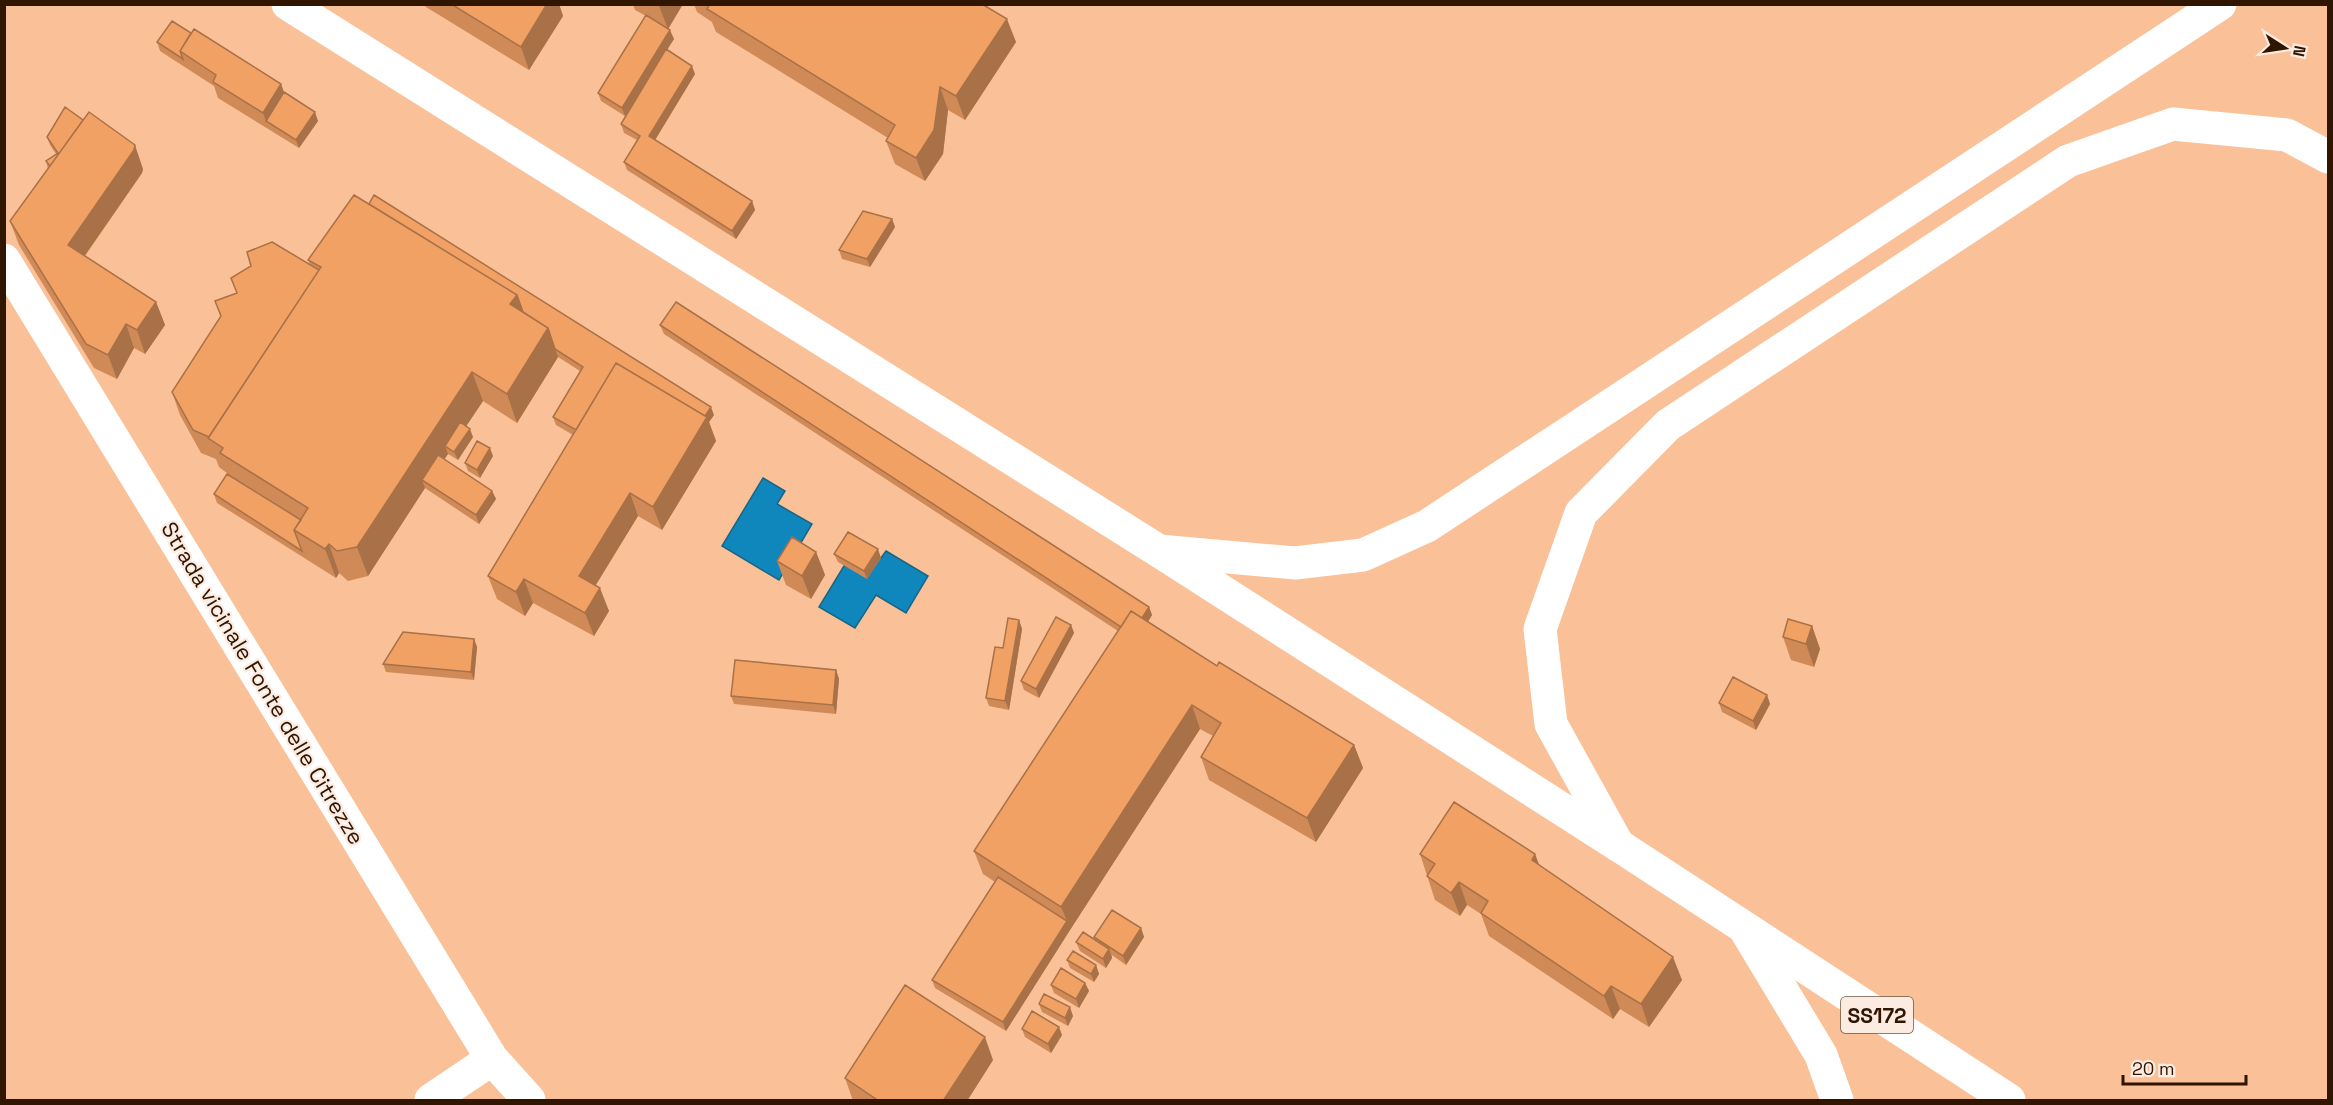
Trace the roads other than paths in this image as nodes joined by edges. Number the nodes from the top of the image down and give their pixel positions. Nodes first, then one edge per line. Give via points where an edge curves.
1 (288, 4) edge
2 (2220, 4) edge
3 (2328, 157) edge
4 (4, 260) edge
5 (1159, 551) junction
6 (1618, 845) junction
7 (1745, 929) junction
8 (492, 1059) junction
9 (431, 1101) edge
10 (529, 1101) edge
11 (1837, 1101) edge
12 (2008, 1101) edge

1 - 5 main road, SS172
2 - 5 main road via 1427,526 1363,555 1295,563
3 - 6 main road via 2287,135 2173,124 2068,161 1668,425 1581,513 1540,629 1551,724
4 - 8 main road, Strada vicinale Fonte delle Citrezze
5 - 6 main road, SS172
6 - 7 main road, SS172
7 - 11 main road via 1821,1055
7 - 12 main road, SS172
8 - 9 main road
8 - 10 main road, Strada vicinale Fonte delle Citrezze

